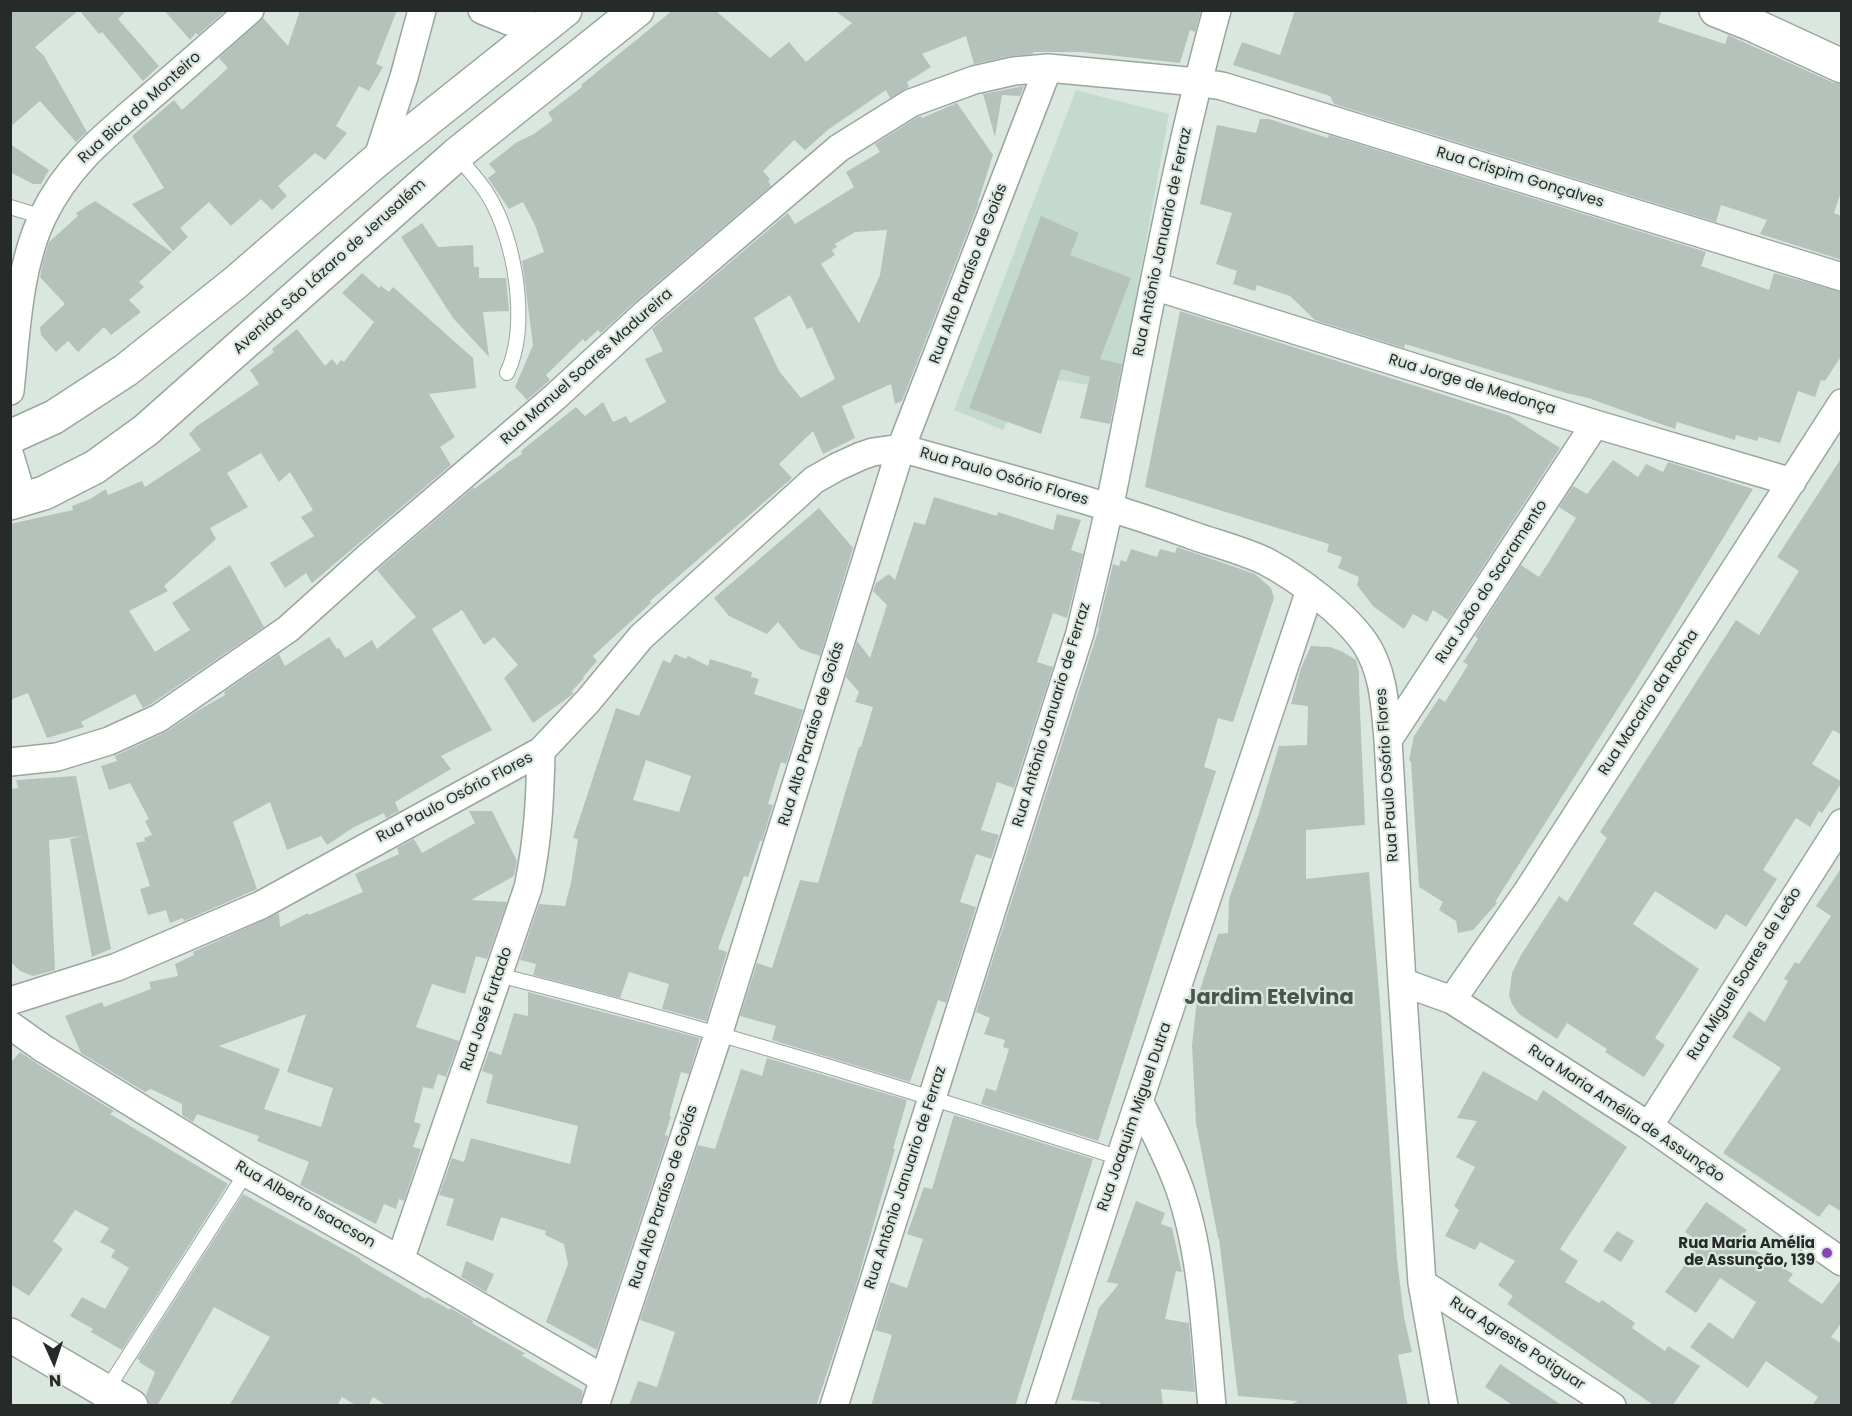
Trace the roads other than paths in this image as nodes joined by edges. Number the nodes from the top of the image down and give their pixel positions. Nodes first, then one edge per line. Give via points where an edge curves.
1 (249, 10) edge
2 (422, 10) edge
3 (482, 10) edge
4 (637, 10) edge
5 (1217, 10) edge
6 (1716, 10) edge
7 (555, 19) edge
8 (1842, 66) edge
9 (1048, 68) junction
10 (1197, 82) junction
11 (456, 155) junction
12 (377, 160) junction
13 (10, 207) edge
14 (42, 217) junction
15 (1842, 277) edge
16 (1154, 286) junction
17 (507, 373) dead end
18 (10, 391) edge
19 (1842, 403) edge
20 (1595, 424) junction
21 (10, 437) edge
22 (902, 448) junction
23 (10, 456) edge
24 (1792, 482) junction
25 (17, 501) edge
26 (1109, 507) junction
27 (1310, 590) junction
28 (1388, 740) junction
29 (541, 751) junction
30 (10, 762) edge
31 (1842, 823) edge
32 (498, 975) junction
33 (1401, 982) junction
34 (1452, 1000) junction
35 (10, 1001) edge
36 (10, 1025) edge
37 (718, 1035) junction
38 (931, 1098) junction
39 (1140, 1103) junction
40 (1649, 1126) junction
41 (1120, 1158) junction
42 (246, 1173) junction
43 (400, 1260) junction
44 (1842, 1262) edge
45 (1422, 1283) junction
46 (10, 1335) edge
47 (604, 1378) junction
48 (119, 1398) edge
49 (595, 1406) edge
50 (834, 1406) edge
51 (1040, 1406) edge
52 (1212, 1406) edge
53 (1444, 1406) edge
54 (1612, 1406) edge

1 - 14 street, Rua Bica do Monteiro via 89,150 61,183
2 - 12 street
3 - 7 street via 509,21
4 - 11 street, Avenida São Lázaro de Jerusalém
5 - 10 street, Rua Antônio Januario de Ferraz
6 - 8 street
7 - 12 street
9 - 10 street, Rua Manuel Soares Madureira
9 - 22 street, Rua Alto Paraíso de Goiás
9 - 30 street, Rua Manuel Soares Madureira via 1014,70 974,80 911,103 839,148 288,629 159,718 109,741 57,757
10 - 15 street, Rua Crispim Gonçalves via 1222,86
10 - 16 street, Rua Antônio Januario de Ferraz
11 - 17 lane via 497,213 516,282 517,346
11 - 25 street, Avenida São Lázaro de Jerusalém via 146,430 95,467 44,493
12 - 21 street via 235,283 126,370 54,417
13 - 14 lane
14 - 18 street, Rua Bica do Monteiro via 20,301
16 - 20 street, Rua Jorge de Medonça
16 - 26 street, Rua Antônio Januario de Ferraz
19 - 24 street, Rua Macario da Rocha
20 - 24 street, Rua Jorge de Medonça
20 - 28 street, Rua João do Sacramento
22 - 26 street, Rua Paulo Osório Flores
22 - 29 street, Rua Paulo Osório Flores via 861,456 814,480 641,637
22 - 37 street, Rua Alto Paraíso de Goiás
23 - 25 street
24 - 34 street, Rua Macario da Rocha via 1527,892
26 - 27 street, Rua Paulo Osório Flores via 1266,562
26 - 38 street, Rua Antônio Januario de Ferraz via 1080,633
27 - 28 street, Rua Paulo Osório Flores via 1342,617 1365,644 1379,672
27 - 39 street, Rua Joaquim Miguel Dutra
28 - 33 street, Rua Paulo Osório Flores
29 - 32 street, Rua José Furtado via 534,858 528,888
29 - 35 street, Rua Paulo Osório Flores via 261,905 117,967
31 - 40 street, Rua Miguel Soares de Leão
32 - 37 lane
32 - 43 street, Rua José Furtado
33 - 34 street, Rua Maria Amélia de Assunção
33 - 45 street, Rua Paulo Osório Flores
34 - 40 street, Rua Maria Amélia de Assunção
36 - 42 street, Rua Alberto Isaacson
37 - 38 lane
37 - 47 street, Rua Alto Paraíso de Goiás
38 - 41 lane
38 - 50 street, Rua Antônio Januario de Ferraz
39 - 41 street, Rua Joaquim Miguel Dutra
39 - 52 street via 1168,1158 1190,1225
40 - 44 street, Rua Maria Amélia de Assunção
41 - 51 street, Rua Joaquim Miguel Dutra
42 - 43 street, Rua Alberto Isaacson
42 - 48 lane
43 - 47 street, Rua Alberto Isaacson
45 - 53 street, Rua Paulo Osório Flores
45 - 54 street, Rua Agreste Potiguar
46 - 48 street
47 - 49 street, Rua Alto Paraíso de Goiás

